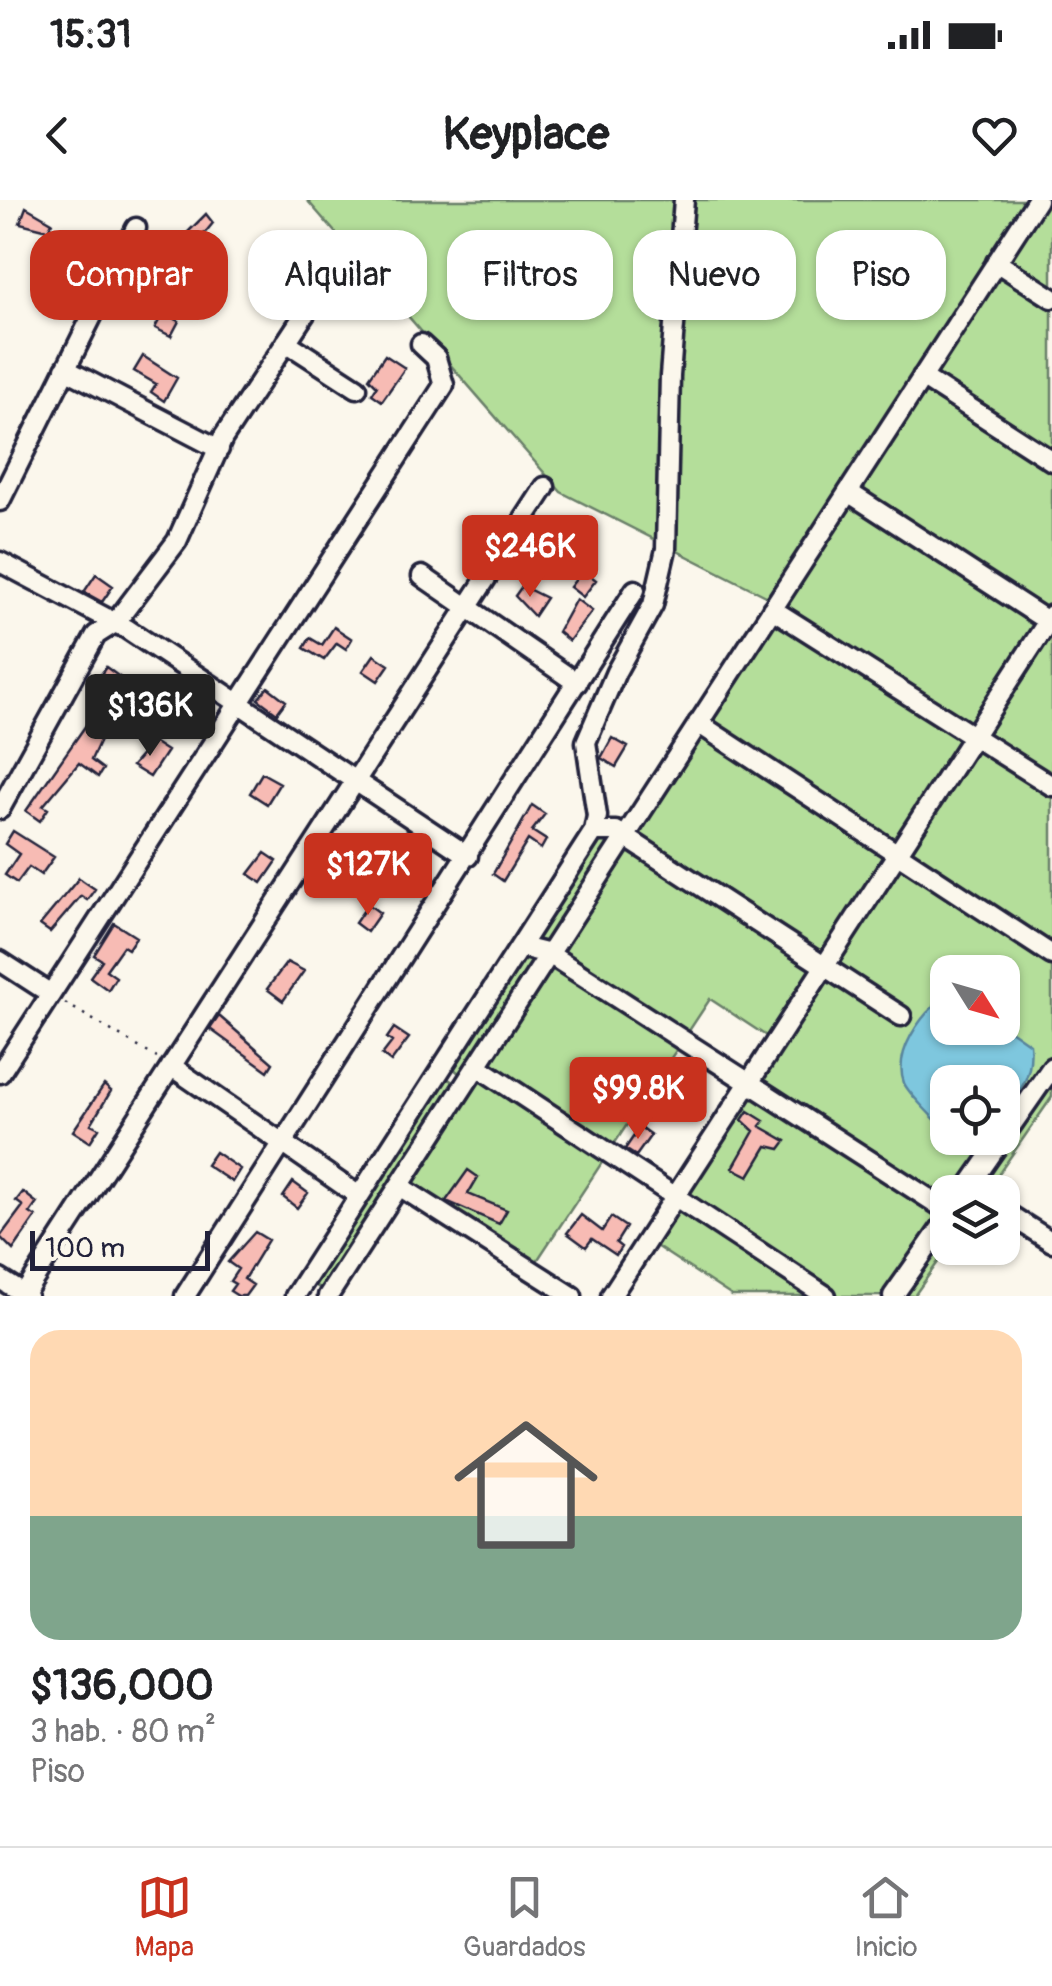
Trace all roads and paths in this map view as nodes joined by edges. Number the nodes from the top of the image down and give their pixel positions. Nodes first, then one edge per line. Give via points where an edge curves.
1 (684, 200) edge
2 (1037, 200) edge
3 (136, 228) dead end
4 (996, 262) junction
5 (1052, 298) edge
6 (301, 320) edge
7 (286, 342) junction
8 (421, 344) dead end
9 (65, 369) junction
10 (922, 377) junction
11 (357, 388) dead end
12 (218, 449) junction
13 (1052, 462) edge
14 (545, 487) dead end
15 (848, 492) junction
16 (0, 500) edge
17 (0, 562) edge
18 (422, 576) dead end
19 (634, 590) dead end
20 (465, 608) junction
21 (772, 609) junction
22 (1050, 620) edge
23 (114, 623) junction
24 (576, 684) junction
25 (239, 704) junction
26 (698, 723) junction
27 (974, 736) junction
28 (355, 781) junction
29 (1052, 786) edge
30 (0, 809) edge
31 (594, 830) junction
32 (624, 838) junction
33 (898, 854) junction
34 (468, 856) junction
35 (520, 948) junction
36 (549, 954) junction
37 (1052, 955) edge
38 (0, 961) edge
39 (824, 967) junction
40 (51, 994) junction
41 (478, 1013) junction
42 (902, 1016) dead end
43 (505, 1023) junction
44 (171, 1066) junction
45 (477, 1066) junction
46 (0, 1073) edge
47 (1050, 1073) edge
48 (749, 1083) junction
49 (282, 1146) junction
50 (980, 1175) edge
51 (399, 1186) junction
52 (359, 1196) junction
53 (676, 1197) junction
54 (930, 1203) edge
55 (1020, 1222) edge
56 (930, 1242) edge
57 (1052, 1242) edge
58 (0, 1279) edge
59 (897, 1291) edge
60 (24, 1296) edge
61 (185, 1296) edge
62 (294, 1296) edge
63 (328, 1296) edge
64 (572, 1296) edge
65 (612, 1296) edge
66 (826, 1296) edge
67 (918, 1296) edge

1 - 31 street via 666,550 653,605 586,742 598,816
2 - 4 street
3 - 9 street
4 - 5 street
4 - 10 street
6 - 7 street
7 - 11 street
7 - 12 street
8 - 25 street via 436,358 444,385
9 - 12 street
9 - 16 street
10 - 13 street
10 - 15 street
12 - 23 street via 177,541
14 - 20 street
15 - 21 street
15 - 22 street
17 - 23 street
18 - 20 street
19 - 24 street
20 - 24 street
20 - 28 street
21 - 26 street
21 - 27 street
22 - 27 street
23 - 25 street
23 - 30 street via 96,635
24 - 34 street
25 - 28 street
25 - 40 street
26 - 32 street
26 - 33 street
27 - 29 street
27 - 33 street
28 - 34 street
28 - 44 street
31 - 32 street via 608,828
31 - 35 street
32 - 36 street
32 - 39 street
33 - 37 street
33 - 39 street
34 - 49 street
35 - 36 street
35 - 41 street
36 - 43 street
36 - 48 street
38 - 40 street
39 - 42 street
39 - 48 street
40 - 44 path
40 - 46 street
41 - 43 street
41 - 52 street
43 - 45 street
44 - 49 street
44 - 60 street
45 - 51 street
45 - 53 street
47 - 50 street
48 - 53 street
48 - 54 street
49 - 52 street
49 - 61 street
51 - 63 street
51 - 64 street
52 - 62 street
53 - 65 street
53 - 66 street
55 - 57 street
56 - 59 street
58 - 60 street
59 - 67 street

